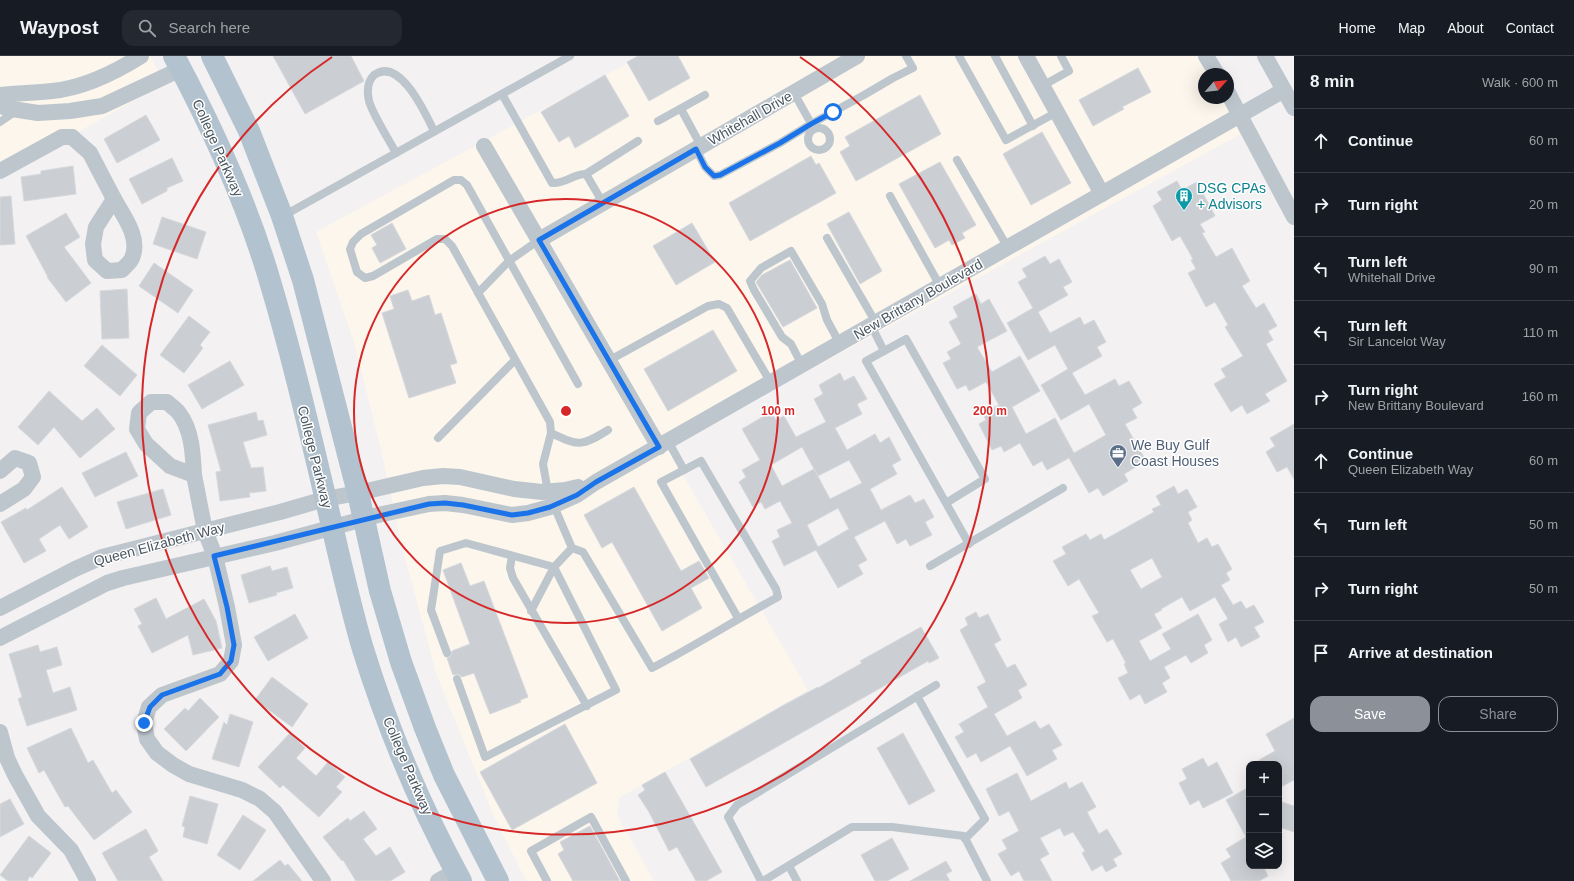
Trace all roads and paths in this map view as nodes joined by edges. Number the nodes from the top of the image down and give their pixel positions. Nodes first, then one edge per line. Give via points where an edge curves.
1 (141, 56) edge
2 (212, 56) edge
3 (570, 56) edge
4 (857, 56) edge
5 (906, 56) edge
6 (959, 56) edge
7 (995, 56) edge
8 (1026, 56) edge
9 (1061, 56) edge
10 (1206, 56) edge
11 (1265, 56) edge
12 (177, 62) edge
13 (1213, 68) edge
14 (1042, 86) junction
15 (65, 89) junction
16 (1284, 90) junction
17 (794, 92) junction
18 (0, 94) edge
19 (502, 94) junction
20 (705, 95) dead end
21 (1234, 103) edge
22 (0, 105) edge
23 (1294, 108) edge
24 (681, 109) junction
25 (18, 110) junction
26 (70, 110) junction
27 (1057, 112) junction
28 (1241, 115) junction
29 (658, 121) dead end
30 (0, 122) edge
31 (812, 126) junction
32 (1033, 126) junction
33 (434, 131) junction
34 (72, 137) junction
35 (638, 141) dead end
36 (484, 146) dead end
37 (699, 148) junction
38 (396, 152) junction
39 (957, 160) dead end
40 (0, 171) edge
41 (586, 174) junction
42 (1102, 194) junction
43 (890, 196) dead end
44 (114, 199) dead end
45 (603, 203) junction
46 (282, 216) junction
47 (1294, 217) edge
48 (827, 238) dead end
49 (539, 240) junction
50 (1008, 248) junction
51 (509, 261) junction
52 (940, 286) junction
53 (478, 293) junction
54 (874, 324) junction
55 (840, 344) junction
56 (884, 351) junction
57 (515, 360) junction
58 (608, 361) junction
59 (802, 365) junction
60 (771, 383) junction
61 (578, 384) dead end
62 (608, 430) dead end
63 (551, 433) junction
64 (438, 438) dead end
65 (663, 444) junction
66 (684, 470) junction
67 (0, 471) edge
68 (194, 475) junction
69 (1063, 488) dead end
70 (358, 493) junction
71 (551, 498) junction
72 (325, 499) junction
73 (946, 503) junction
74 (0, 504) edge
75 (364, 519) junction
76 (332, 528) junction
77 (205, 531) junction
78 (969, 544) junction
79 (572, 548) junction
80 (214, 556) junction
81 (512, 556) junction
82 (930, 566) dead end
83 (554, 567) junction
84 (0, 608) edge
85 (531, 611) junction
86 (738, 618) junction
87 (0, 638) edge
88 (447, 653) dead end
89 (457, 679) dead end
90 (936, 685) dead end
91 (917, 696) junction
92 (587, 706) junction
93 (0, 732) edge
94 (965, 840) junction
95 (789, 866) junction
96 (452, 878) edge
97 (88, 881) edge
98 (323, 881) edge
99 (498, 881) edge
100 (547, 881) edge
101 (626, 881) edge
102 (762, 881) edge
103 (797, 881) edge
104 (987, 881) edge

1 - 15 street via 104,76
2 - 46 main road via 249,131
3 - 19 lane
4 - 17 street, Whitehall Drive
5 - 31 lane via 913,68
6 - 32 lane via 1006,140
7 - 32 lane
8 - 14 street
9 - 14 lane via 1069,71
10 - 13 street
11 - 16 street
12 - 26 street via 102,106
12 - 72 main road, College Parkway via 226,159 269,277
14 - 27 street
15 - 18 street
15 - 26 street
16 - 23 street
16 - 28 street, New Brittany Boulevard
17 - 31 lane
17 - 37 street, Whitehall Drive
19 - 33 lane
19 - 41 lane via 552,183 560,184 579,174
20 - 24 lane
21 - 28 street
22 - 25 street
24 - 29 lane
24 - 37 lane
25 - 26 street via 38,113
25 - 30 lane
26 - 34 street via 74,129
27 - 32 lane
27 - 42 street
28 - 42 street, New Brittany Boulevard
28 - 47 street
31 - 37 lane via 720,175 714,176 705,167
33 - 38 lane
33 - 38 lane via 409,83 391,71 378,72 368,83 369,104
34 - 40 street via 62,137
34 - 44 street via 90,153
35 - 41 lane
36 - 49 street
37 - 45 street, Whitehall Drive
38 - 46 lane
39 - 50 lane
41 - 45 lane
42 - 50 street, New Brittany Boulevard
43 - 52 lane
45 - 49 street, Whitehall Drive
46 - 70 main road via 303,280
48 - 54 lane
49 - 51 lane
49 - 58 street
50 - 52 street, New Brittany Boulevard
51 - 53 lane
51 - 53 lane via 467,185 461,180 454,180 361,234 350,249 358,272 365,278 373,276 437,239 445,239 452,246
51 - 61 lane
52 - 54 street, New Brittany Boulevard
53 - 57 lane
54 - 55 street, New Brittany Boulevard
54 - 56 lane
55 - 59 street, New Brittany Boulevard
55 - 59 lane via 827,320 822,304 791,251 761,268 750,281 782,337 791,344
56 - 73 lane via 866,361
56 - 73 lane via 906,339 985,479
57 - 63 lane via 550,422
57 - 64 lane
58 - 60 lane via 708,306 719,304 727,308
58 - 65 street
59 - 60 street, New Brittany Boulevard
60 - 65 street, New Brittany Boulevard
62 - 63 lane via 583,444 573,443
63 - 71 lane via 543,464
65 - 66 lane
65 - 71 street, New Brittany Boulevard via 596,482 565,490
66 - 86 lane via 661,482
66 - 86 lane via 701,461 776,589 778,597
67 - 74 street via 15,458 29,463 33,478 24,489
68 - 68 street via 170,466 146,444 137,429 139,413 151,402 166,402 179,413 192,447
68 - 77 street
69 - 78 lane
70 - 71 street, New Brittany Boulevard via 443,476 478,480
70 - 72 street, New Brittany Boulevard
70 - 75 main road
71 - 75 street, New Brittany Boulevard via 528,513 512,515 445,503 429,504
71 - 79 lane
72 - 76 main road, College Parkway
72 - 77 street, Queen Elizabeth Way
73 - 78 lane
75 - 76 street, New Brittany Boulevard
75 - 99 main road via 380,591 425,728 458,804
76 - 80 street, Queen Elizabeth Way
76 - 96 main road, College Parkway via 378,696
77 - 80 street
77 - 84 street, Queen Elizabeth Way via 95,560
78 - 82 lane
79 - 83 lane
79 - 86 lane via 583,552 652,668 687,650
80 - 87 street, Queen Elizabeth Way via 107,583
80 - 98 street via 234,645 231,661 220,674 162,695 150,707 144,723 147,740 157,753 189,774 242,790 260,799 275,812
81 - 83 lane
81 - 85 lane via 510,568 513,578
81 - 88 lane via 466,543 440,551 431,610
83 - 85 lane
83 - 92 lane via 616,690
85 - 92 lane
89 - 92 lane via 485,758
90 - 91 lane
91 - 94 lane via 985,819
91 - 102 lane via 737,805 728,816
93 - 97 street via 7,758 38,816 71,850
94 - 95 lane via 964,836 892,827 852,827
94 - 104 lane
95 - 102 lane
95 - 103 lane
100 - 101 lane via 530,851 591,817

